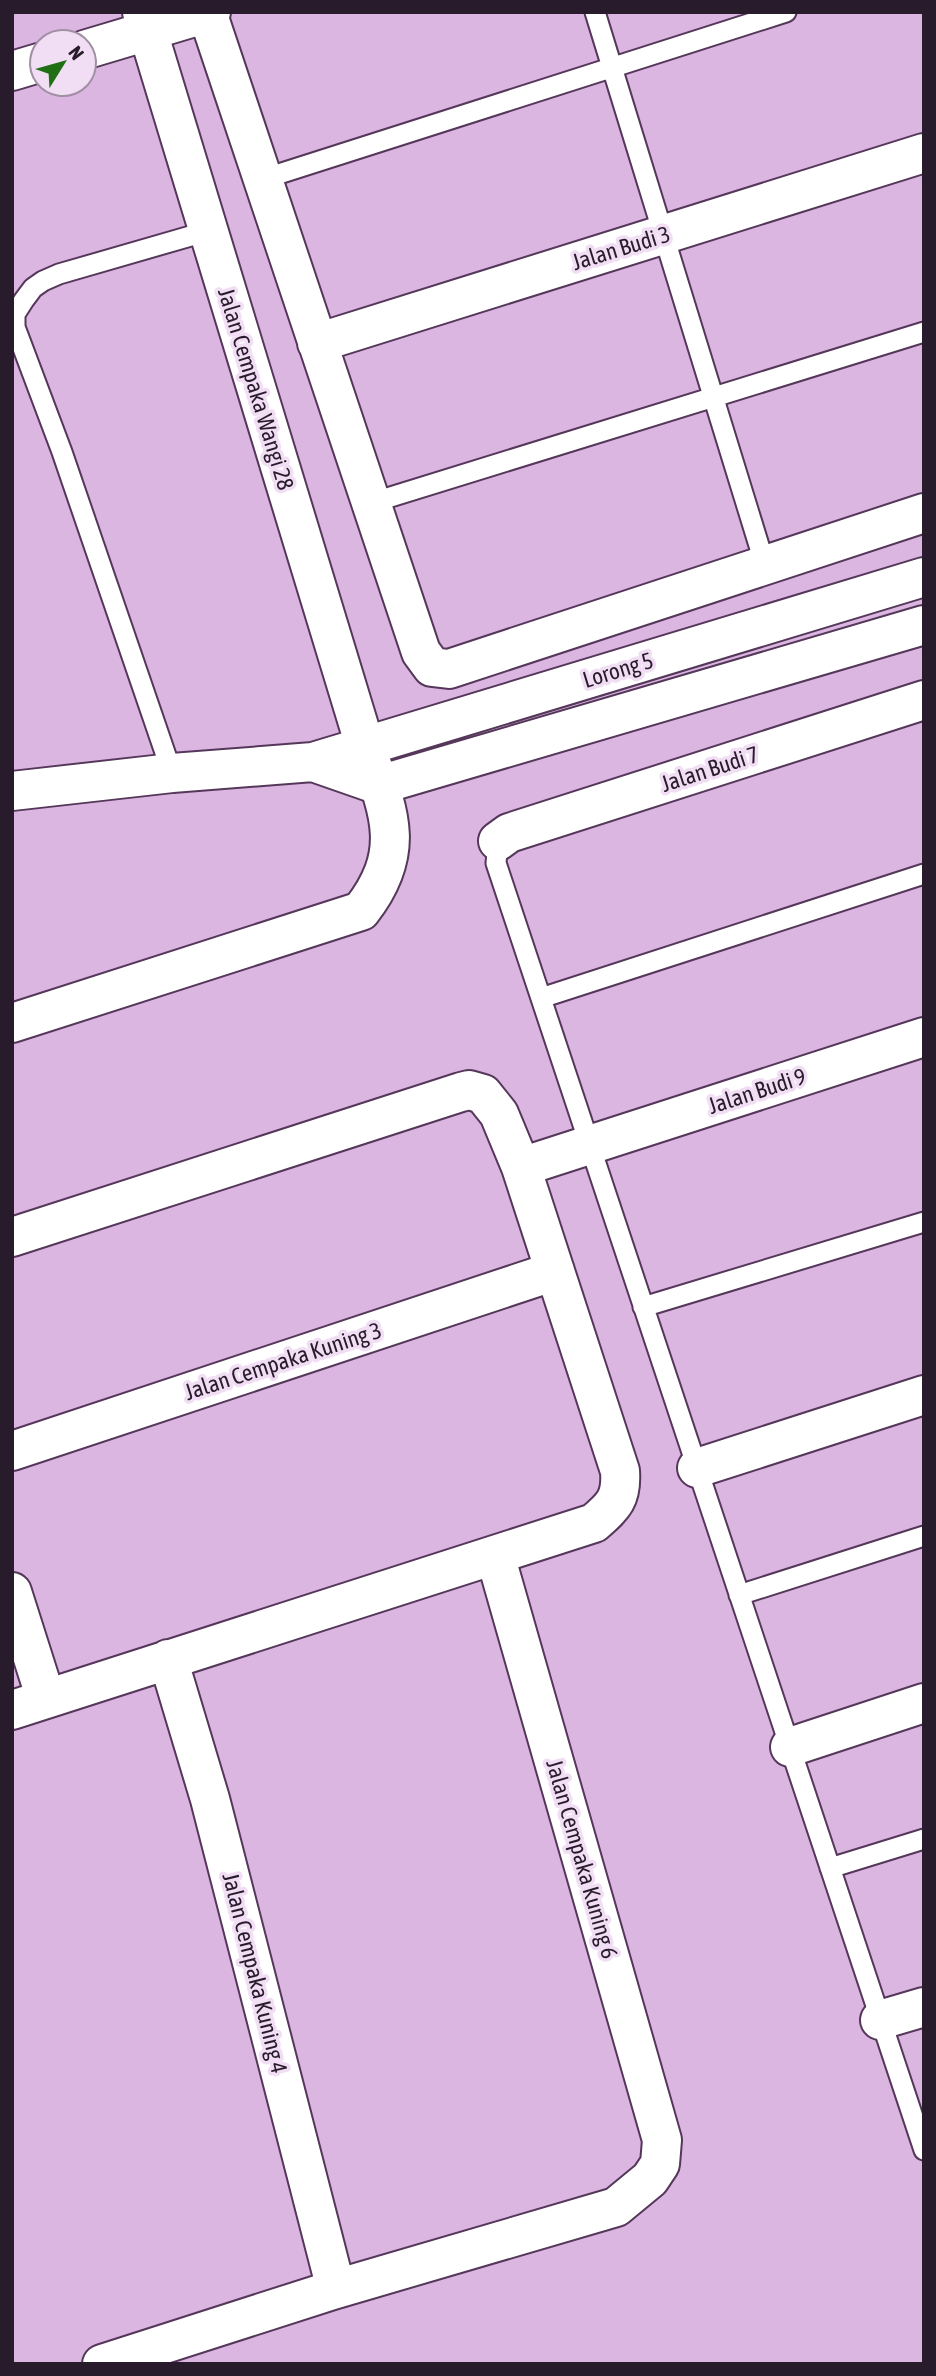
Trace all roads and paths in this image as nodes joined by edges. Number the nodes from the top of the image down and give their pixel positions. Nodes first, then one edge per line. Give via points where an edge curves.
1 (595, 12) edge
2 (786, 12) edge
3 (208, 13) edge
4 (145, 22) edge
5 (98, 44) edge
6 (611, 66) junction
7 (924, 153) edge
8 (263, 179) junction
9 (208, 231) junction
10 (663, 235) junction
11 (924, 332) edge
12 (317, 344) junction
13 (713, 397) junction
14 (371, 503) junction
15 (924, 513) edge
16 (765, 565) junction
17 (924, 577) edge
18 (924, 625) edge
19 (924, 700) edge
20 (365, 746) junction
21 (313, 762) junction
22 (172, 773) junction
23 (379, 785) junction
24 (12, 791) edge
25 (498, 841) joint
26 (924, 874) edge
27 (541, 998) junction
28 (12, 1023) edge
29 (924, 1037) edge
30 (590, 1145) junction
31 (521, 1167) junction
32 (924, 1222) edge
33 (12, 1237) edge
34 (555, 1271) junction
35 (643, 1307) junction
36 (924, 1395) edge
37 (12, 1451) edge
38 (697, 1468) junction
39 (924, 1536) edge
40 (495, 1555) junction
41 (12, 1592) edge
42 (739, 1595) junction
43 (168, 1659) junction
44 (924, 1703) edge
45 (29, 1704) edge
46 (790, 1747) junction
47 (924, 1839) edge
48 (830, 1868) junction
49 (924, 2007) edge
50 (880, 2020) junction
51 (923, 2147) edge
52 (337, 2289) junction
53 (102, 2364) edge

1 - 6 lane
2 - 6 lane
3 - 4 street
3 - 8 street
4 - 5 street
4 - 9 street, Jalan Cempaka Wangi 28
6 - 8 lane
6 - 10 lane
7 - 10 street, Jalan Budi 3
8 - 12 street
9 - 20 street, Jalan Cempaka Wangi 28
9 - 22 lane via 59,274 33,288 15,314 15,327
10 - 12 street, Jalan Budi 3
10 - 13 lane
11 - 13 lane
12 - 14 street
13 - 14 lane
13 - 16 lane
14 - 16 street via 421,652 439,669
15 - 16 street
17 - 20 street, Lorong 5
18 - 23 street, Lorong 5
19 - 25 street, Jalan Budi 7 via 509,833
20 - 21 street, Lorong 5
20 - 23 street, Jalan Cempaka Wangi 28
21 - 22 street, Lorong 5
21 - 23 street, Lorong 5
22 - 24 street, Lorong 5
23 - 28 street, Jalan Cempaka Wangi 28 via 392,844 376,892 361,911
25 - 27 lane via 496,863
26 - 27 lane
27 - 30 lane
29 - 30 street, Jalan Budi 9
30 - 31 street, Jalan Budi 9
30 - 35 lane
31 - 33 street via 499,1114 483,1094 469,1090
31 - 34 street
32 - 35 lane
34 - 37 street, Jalan Cempaka Kuning 3
34 - 40 street via 620,1471 621,1487 610,1510 594,1523
35 - 38 lane
36 - 38 street
38 - 42 lane
39 - 42 lane
40 - 43 street
40 - 52 street, Jalan Cempaka Kuning 6 via 662,2140 660,2164 650,2179 617,2207
41 - 45 street
42 - 46 lane
43 - 45 street
43 - 52 street, Jalan Cempaka Kuning 4 via 210,1799
44 - 46 street
46 - 48 lane
47 - 48 lane
48 - 50 lane
49 - 50 street
50 - 51 lane
52 - 53 street

